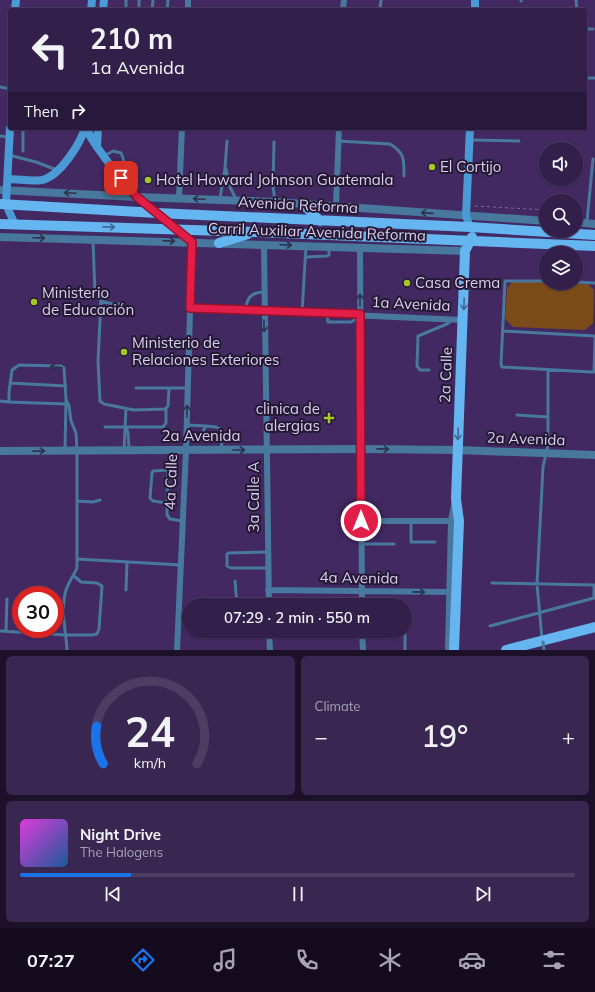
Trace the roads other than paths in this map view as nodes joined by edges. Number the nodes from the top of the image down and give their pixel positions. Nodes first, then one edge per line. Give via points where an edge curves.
1 (587, 29) edge
2 (593, 29) dead end
3 (23, 130) edge
4 (85, 130) edge
5 (87, 130) edge
6 (98, 130) edge
7 (182, 130) edge
8 (339, 130) edge
9 (470, 130) edge
10 (10, 132) edge
11 (0, 136) edge
12 (470, 140) junction
13 (227, 141) dead end
14 (338, 141) junction
15 (519, 141) dead end
16 (274, 142) dead end
17 (97, 147) junction
18 (23, 151) dead end
19 (9, 155) junction
20 (104, 156) junction
21 (593, 159) dead end
22 (225, 168) junction
23 (57, 171) junction
24 (404, 176) dead end
25 (8, 179) junction
26 (128, 187) junction
27 (4, 190) edge
28 (137, 197) junction
29 (179, 198) junction
30 (220, 200) junction
31 (237, 201) junction
32 (275, 202) junction
33 (303, 204) junction
34 (2, 206) edge
35 (336, 206) junction
36 (157, 213) junction
37 (466, 216) junction
38 (320, 221) junction
39 (539, 221) edge
40 (591, 223) edge
41 (0, 224) edge
42 (15, 224) junction
43 (460, 227) junction
44 (470, 227) junction
45 (175, 229) junction
46 (257, 232) junction
47 (595, 235) edge
48 (0, 236) edge
49 (93, 239) junction
50 (465, 241) junction
51 (192, 242) junction
52 (219, 243) junction
53 (264, 244) junction
54 (306, 246) junction
55 (330, 246) junction
56 (595, 246) edge
57 (360, 247) junction
58 (465, 251) junction
59 (306, 257) junction
60 (539, 281) edge
61 (583, 282) edge
62 (595, 283) edge
63 (264, 292) junction
64 (101, 301) junction
65 (120, 304) dead end
66 (190, 308) junction
67 (246, 310) junction
68 (264, 311) junction
69 (302, 313) junction
70 (360, 316) junction
71 (458, 319) junction
72 (503, 331) junction
73 (595, 336) edge
74 (265, 357) junction
75 (241, 360) dead end
76 (429, 370) dead end
77 (548, 370) junction
78 (10, 383) junction
79 (66, 386) junction
80 (136, 388) dead end
81 (169, 388) junction
82 (188, 388) junction
83 (66, 399) junction
84 (0, 401) edge
85 (8, 402) junction
86 (66, 404) junction
87 (126, 408) junction
88 (166, 409) junction
89 (517, 416) dead end
90 (548, 417) junction
91 (186, 426) junction
92 (206, 426) junction
93 (105, 427) dead end
94 (126, 427) junction
95 (221, 436) junction
96 (361, 449) junction
97 (126, 450) junction
98 (173, 450) junction
99 (186, 450) junction
100 (222, 450) junction
101 (266, 450) junction
102 (458, 450) junction
103 (0, 451) edge
104 (65, 451) junction
105 (77, 451) junction
106 (546, 454) junction
107 (595, 455) edge
108 (168, 470) junction
109 (456, 499) junction
110 (100, 500) dead end
111 (77, 501) junction
112 (167, 503) junction
113 (183, 520) junction
114 (361, 521) junction
115 (411, 521) junction
116 (452, 521) junction
117 (435, 542) dead end
118 (361, 544) junction
119 (394, 544) dead end
120 (267, 552) junction
121 (77, 559) junction
122 (127, 562) junction
123 (181, 565) junction
124 (268, 568) junction
125 (74, 576) junction
126 (235, 581) dead end
127 (492, 583) dead end
128 (537, 584) junction
129 (126, 590) dead end
130 (268, 590) junction
131 (362, 591) junction
132 (450, 592) junction
133 (236, 598) edge
134 (268, 598) edge
135 (362, 598) edge
136 (7, 599) dead end
137 (540, 612) junction
138 (64, 616) joint
139 (490, 626) dead end
140 (595, 627) edge
141 (0, 631) edge
142 (6, 631) junction
143 (12, 631) edge
144 (595, 632) edge
145 (66, 635) junction
146 (269, 638) edge
147 (362, 638) edge
148 (405, 638) edge
149 (543, 644) edge
150 (67, 650) edge
151 (177, 650) edge
152 (270, 650) edge
153 (362, 650) edge
154 (405, 650) edge
155 (449, 650) edge
156 (454, 650) edge
157 (506, 650) edge
158 (522, 650) edge

1 - 2 lane
3 - 18 lane
4 - 23 main road via 79,144
5 - 17 main road
6 - 17 main road
7 - 29 street
8 - 14 street
9 - 12 main road, 2a Calle
10 - 11 lane
10 - 19 main road
12 - 15 lane
12 - 37 main road, 2a Calle
13 - 22 lane
14 - 24 lane via 390,144 402,154
14 - 35 street
16 - 32 lane
17 - 20 main road
19 - 23 lane
19 - 25 main road
20 - 26 main road
20 - 26 lane via 113,151 120,153
21 - 40 lane
22 - 30 lane
22 - 31 lane
23 - 25 main road via 42,180
25 - 27 main road
26 - 28 main road
28 -> 27 street, Carril Auxiliar Avenida Reforma
27 - 34 main road
28 - 29 street, Carril Auxiliar Avenida Reforma
28 - 36 main road
30 -> 29 street, Carril Auxiliar Avenida Reforma
30 - 31 street, Carril Auxiliar Avenida Reforma
31 - 32 street, Carril Auxiliar Avenida Reforma
32 - 33 street, Carril Auxiliar Avenida Reforma
33 - 35 street, Carril Auxiliar Avenida Reforma
33 - 38 main road
34 - 36 main road, Avenida Reforma
34 - 42 main road
37 -> 35 street, Carril Auxiliar Avenida Reforma
36 - 38 main road, Avenida Reforma
36 - 45 main road
37 - 39 street, Carril Auxiliar Avenida Reforma
37 - 43 main road, 2a Calle
37 - 44 main road, 2a Calle
38 - 43 main road, Avenida Reforma
41 - 42 main road, Avenida Reforma
42 -> 45 main road, Avenida Reforma
43 - 44 main road, Avenida Reforma
43 - 50 main road, 2a Calle via 458,235
44 - 47 main road, Avenida Reforma
44 - 50 main road, 2a Calle via 472,233
45 - 46 main road, Avenida Reforma
45 - 51 main road
46 - 50 main road, Avenida Reforma
46 - 52 main road
48 -> 49 street, Carril Auxiliar Avenida Reforma
49 -> 51 street, Carril Auxiliar Avenida Reforma
49 - 64 lane via 95,294
50 - 56 main road, Avenida Reforma
50 - 58 main road, 2a Calle
51 - 52 street, Carril Auxiliar Avenida Reforma
51 - 66 street, 4a Calle
52 - 53 street, Carril Auxiliar Avenida Reforma
53 -> 54 street, Carril Auxiliar Avenida Reforma
53 - 63 street, 3a Calle A
54 - 55 street, Carril Auxiliar Avenida Reforma
54 - 59 lane
55 - 57 street, Carril Auxiliar Avenida Reforma
55 - 59 lane via 327,256
57 - 58 street, Carril Auxiliar Avenida Reforma
70 -> 57 street
58 -> 71 main road, 2a Calle
59 - 69 lane
60 - 72 lane via 505,281
61 - 62 lane
63 - 67 lane via 255,292 251,295
63 - 68 street, 3a Calle A
64 - 65 lane
64 - 87 lane via 99,398 104,404
66 - 67 street, 1a Avenida
66 - 82 street, 4a Calle
67 - 68 street, 1a Avenida
68 - 69 street, 1a Avenida
68 -> 74 street, 3a Calle A
69 - 70 street, 1a Avenida
70 - 71 street, 1a Avenida
70 - 96 street
71 - 76 lane via 418,336 417,366 420,370
71 -> 102 main road, 2a Calle
72 - 73 lane
72 - 77 lane via 502,367
73 - 77 lane via 594,372
74 - 75 lane
74 - 101 street, 3a Calle A
77 - 90 lane
78 - 79 lane
79 -> 78 lane via 66,372 61,366 19,365 12,370
78 - 85 lane
79 - 83 lane
80 - 81 lane
81 - 82 lane
81 - 88 lane
91 -> 82 street, 4a Calle
83 - 86 lane
83 - 105 lane via 75,429
84 - 85 lane
85 - 86 lane
86 - 104 lane
87 - 88 lane
87 - 94 lane
88 - 94 lane via 166,423 163,427
89 - 90 lane
90 - 106 lane
91 - 92 lane
91 - 99 street, 4a Calle
92 - 95 lane via 220,429
92 - 95 lane via 203,431 205,434
93 - 94 lane
94 - 97 lane
95 - 100 lane
96 - 101 street, 2a Avenida
96 -> 102 street, 2a Avenida
96 - 114 street
97 - 98 street, 2a Avenida
97 - 105 street, 2a Avenida
98 - 99 street, 2a Avenida
98 - 108 lane
99 - 100 street, 2a Avenida
99 - 113 street, 4a Calle
100 -> 101 street, 2a Avenida
101 - 120 street, 3a Calle A
102 - 106 street, 2a Avenida
102 - 109 main road, 2a Calle
103 -> 104 street, 2a Avenida
104 - 105 street, 2a Avenida
105 - 111 lane
106 - 107 street, 2a Avenida
106 - 128 lane via 543,468
108 - 112 lane
108 - 112 lane via 153,471 151,476 151,500
109 - 116 street, 2a Calle
109 - 156 main road, 2a Calle via 459,521
110 - 111 lane
111 - 121 lane
112 - 113 lane via 168,517
113 - 123 street, 4a Calle
114 - 115 street
114 - 118 street
115 - 116 street
115 - 117 lane via 411,542
116 - 132 street, 2a Calle
118 - 119 lane
118 - 131 street
120 - 124 street, 3a Calle A
120 - 124 lane via 228,553 227,566
121 - 122 lane
121 - 125 lane
122 - 123 lane
122 - 129 lane
123 - 151 street, 4a Calle
124 - 130 street, 3a Calle A
125 - 138 lane via 65,594
125 - 145 lane via 82,582 102,586 99,629 97,634 92,635
126 - 133 lane
127 - 128 lane
128 - 137 lane
128 - 137 lane via 594,585 594,598
130 - 131 street, 4a Avenida
130 - 134 street, 3a Calle A
131 -> 132 street, 4a Avenida
131 - 135 street
132 - 155 street, 2a Calle
136 - 142 lane
137 - 139 lane
137 - 149 lane
138 - 145 lane
140 - 149 main road
141 - 142 lane
142 - 143 lane
144 - 149 main road
145 - 150 lane
146 - 152 street
147 - 153 street
148 - 154 lane
149 - 157 main road
149 - 158 main road

